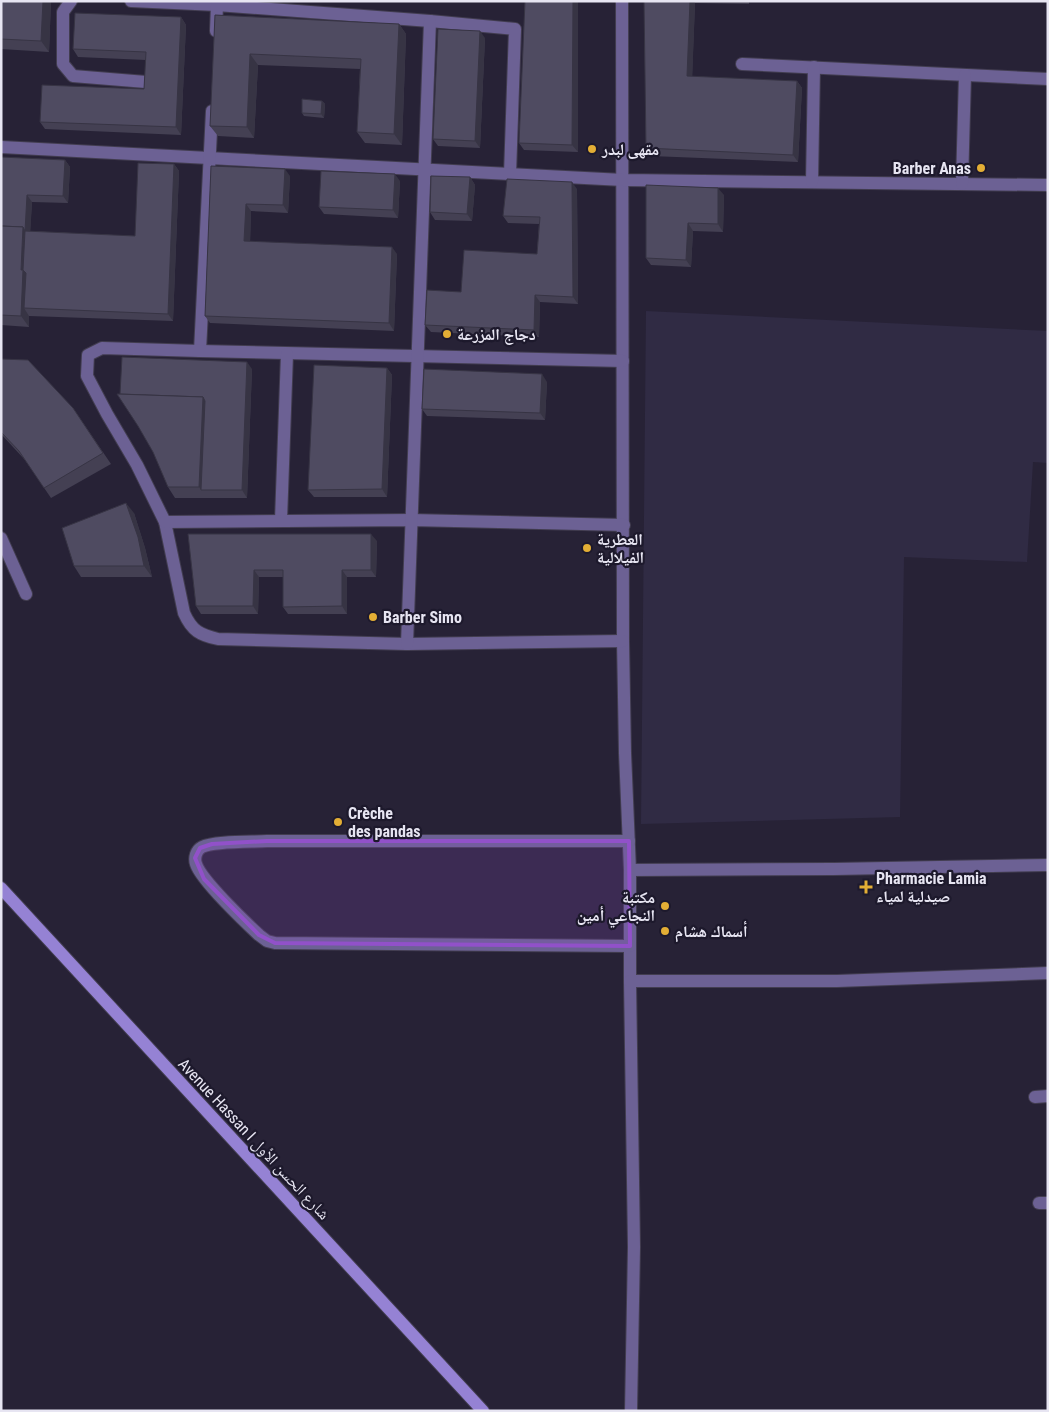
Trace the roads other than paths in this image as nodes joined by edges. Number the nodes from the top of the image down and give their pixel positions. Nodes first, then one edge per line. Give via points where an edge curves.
1 (71, 1) edge
2 (130, 1) edge
3 (622, 1) edge
4 (218, 5) junction
5 (430, 21) junction
6 (216, 43) edge
7 (742, 64) dead end
8 (814, 67) junction
9 (965, 75) junction
10 (1048, 79) edge
11 (146, 82) edge
12 (213, 100) edge
13 (1, 147) edge
14 (210, 157) junction
15 (424, 169) junction
16 (510, 174) junction
17 (623, 180) junction
18 (812, 182) junction
19 (962, 184) junction
20 (1048, 185) edge
21 (200, 351) junction
22 (287, 354) junction
23 (418, 356) junction
24 (623, 360) junction
25 (281, 520) junction
26 (411, 520) junction
27 (165, 522) junction
28 (624, 525) junction
29 (1, 538) edge
30 (26, 594) dead end
31 (623, 641) junction
32 (407, 644) junction
33 (629, 841) junction
34 (1048, 865) edge
35 (630, 870) junction
36 (1, 888) edge
37 (630, 946) junction
38 (1048, 973) edge
39 (630, 981) junction
40 (483, 1411) edge
41 (631, 1411) edge

1 - 11 street via 63,12 62,64 68,71 74,76
2 - 4 street
3 - 17 street
4 - 5 street
4 - 6 street
5 - 15 street
5 - 16 street via 515,29
7 - 8 street
8 - 9 street
8 - 18 street
9 - 10 street
9 - 19 street
12 - 14 street
13 - 14 street
14 - 15 street
14 - 21 street
15 - 16 street
15 - 23 street
16 - 17 street
17 - 18 street
17 - 24 street
18 - 19 street
19 - 20 street
21 - 22 street
21 - 27 street via 102,348 88,355 87,376
22 - 23 street
22 - 25 street
23 - 24 street
23 - 26 street
24 - 28 street
25 - 26 street
25 - 27 street
26 - 28 street
26 - 32 street
27 - 32 street via 184,613 195,631 218,639
28 - 31 street
29 - 30 street
31 - 32 street
31 - 33 street
33 - 35 street
33 - 37 street via 266,841 212,844 200,848 195,863 204,879 259,935 275,943
34 - 35 street
35 - 37 street
36 - 40 main road, Avenue Hassan I شارع الحسن الأول
37 - 39 street
38 - 39 street via 837,981
39 - 41 street via 634,1247

